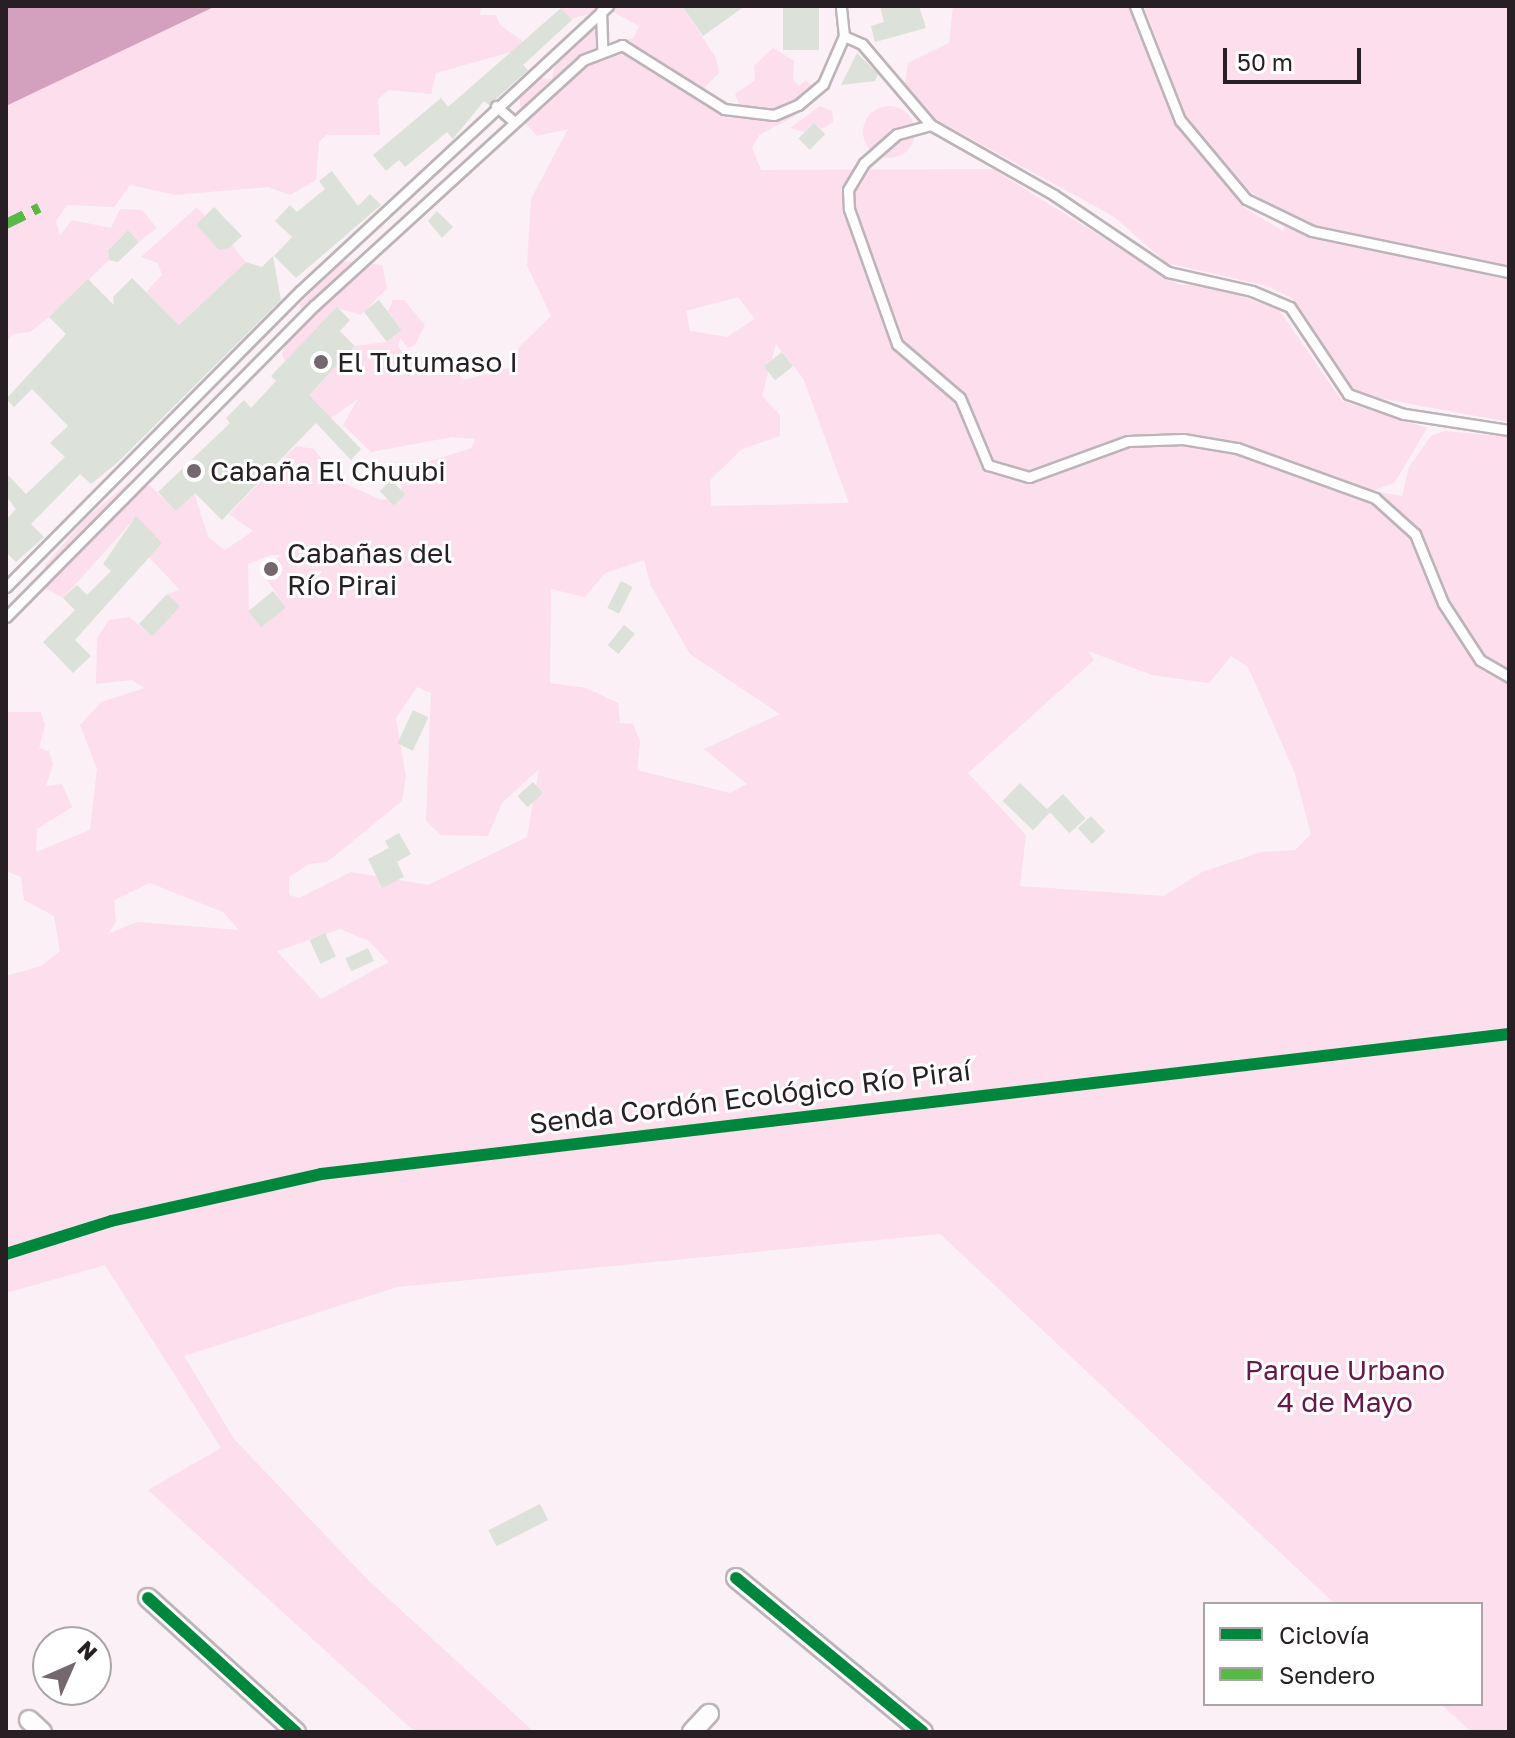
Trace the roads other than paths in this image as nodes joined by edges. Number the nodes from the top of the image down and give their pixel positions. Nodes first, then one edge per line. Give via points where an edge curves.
1 (841, 6) edge
2 (1135, 6) edge
3 (604, 9) edge
4 (844, 36) junction
5 (602, 48) junction
6 (496, 106) junction
7 (513, 121) junction
8 (931, 125) junction
9 (1509, 272) edge
10 (206, 386) junction
11 (220, 400) junction
12 (1509, 430) edge
13 (26, 567) junction
14 (41, 583) junction
15 (6, 587) edge
16 (6, 617) edge
17 (1509, 677) edge
18 (736, 1578) dead end
19 (148, 1598) dead end
20 (709, 1714) dead end
21 (296, 1732) edge
22 (692, 1732) edge
23 (923, 1732) edge

1 - 4 lane
2 - 9 lane via 1180,120 1246,199 1312,231
3 - 5 lane
3 - 6 lane
4 - 5 lane via 823,84 798,105 751,116 724,109 640,53 622,45
4 - 8 lane via 862,44
5 - 7 lane
6 - 7 lane
6 - 10 lane
7 - 11 lane
8 - 12 lane via 1054,195 1168,272 1252,291 1290,307 1338,383 1364,402
8 - 17 lane via 897,134 864,163 848,190 849,209 897,344 960,398 988,465 1029,477 1128,441 1183,439 1237,448 1375,498 1415,534 1443,603 1480,660
10 - 11 lane
10 - 13 lane
11 - 14 lane
13 - 14 lane
13 - 15 lane
14 - 16 lane
18 - 23 street
19 - 21 street
20 - 22 street

